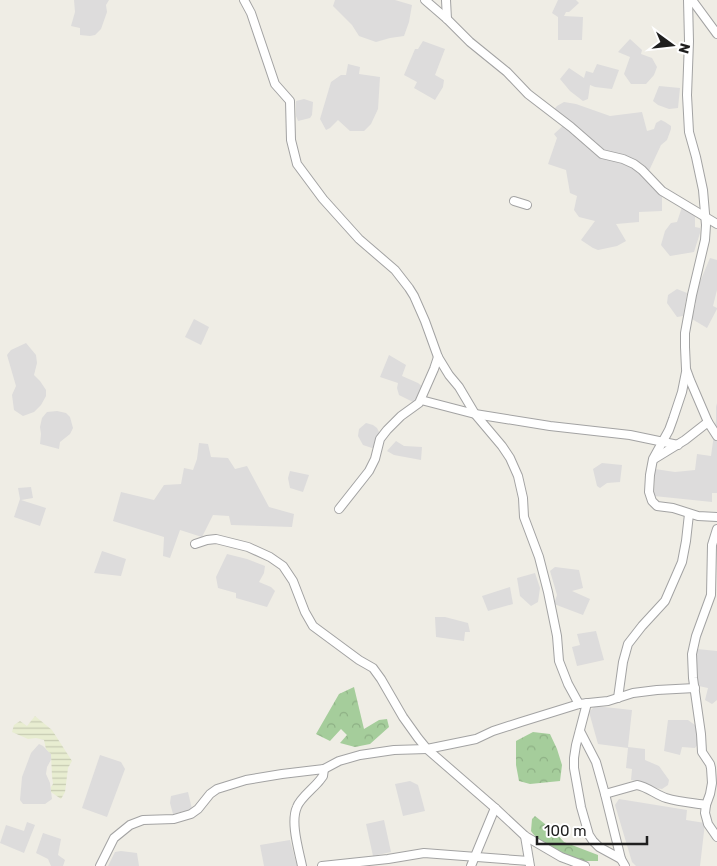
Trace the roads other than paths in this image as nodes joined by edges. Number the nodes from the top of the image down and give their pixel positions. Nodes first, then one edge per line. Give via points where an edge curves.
1 (244, 0) edge
2 (425, 0) edge
3 (446, 0) edge
4 (688, 0) edge
5 (692, 0) edge
6 (447, 19) junction
7 (717, 34) edge
8 (514, 200) dead end
9 (527, 205) dead end
10 (706, 216) junction
11 (717, 224) edge
12 (438, 357) junction
13 (686, 369) junction
14 (421, 400) junction
15 (476, 414) junction
16 (708, 422) junction
17 (717, 436) edge
18 (646, 438) junction
19 (663, 442) junction
20 (678, 445) junction
21 (655, 456) junction
22 (339, 509) dead end
23 (689, 514) junction
24 (717, 517) edge
25 (717, 529) edge
26 (195, 544) dead end
27 (694, 688) junction
28 (618, 698) junction
29 (583, 703) junction
30 (580, 731) junction
31 (427, 749) junction
32 (324, 769) junction
33 (606, 794) junction
34 (706, 805) junction
35 (495, 808) junction
36 (525, 836) junction
37 (717, 837) edge
38 (475, 857) junction
39 (530, 863) edge
40 (623, 863) edge
41 (100, 866) edge
42 (302, 866) edge
43 (322, 866) edge
44 (471, 866) edge
45 (585, 866) edge

1 - 12 street via 276,84 290,101 291,140 297,164 359,239 395,270 409,288
2 - 6 street
3 - 6 street
4 - 10 street via 689,132
5 - 7 street
6 - 10 street via 528,94 602,154 634,164 662,191
8 - 9 street
10 - 11 street
10 - 13 street via 705,240 684,333
12 - 14 street
12 - 15 street
13 - 16 street
13 - 19 street via 678,406
14 - 15 street
14 - 22 street via 386,430 369,471
15 - 18 street
15 - 29 street via 506,451 518,476 524,516 539,557 554,618 559,661 568,684
16 - 17 street
16 - 20 street
18 - 19 street
18 - 21 street
19 - 20 street
19 - 21 street
20 - 21 street
21 - 23 street via 649,486 652,501 657,506
23 - 24 street
23 - 28 street via 682,562 665,601 628,644
25 - 27 street via 712,546 711,595 692,654
26 - 31 street via 216,540 248,547 283,566 313,626 373,668
27 - 28 street via 633,693
27 - 34 street via 702,752 711,768 712,783
28 - 29 street via 608,702
29 - 30 street
29 - 31 street via 476,739
30 - 33 street via 596,762
30 - 40 street via 574,768 588,835
31 - 32 street via 360,755
31 - 35 street
32 - 41 street via 246,780 217,789 191,814 130,824 114,838
32 - 42 street via 320,780 296,808 296,837
33 - 34 street via 642,786 673,800
33 - 40 street
34 - 37 street via 708,824
35 - 36 street
35 - 38 street
36 - 39 street
36 - 45 street via 561,857
38 - 39 street
38 - 43 street via 424,853
38 - 44 street

